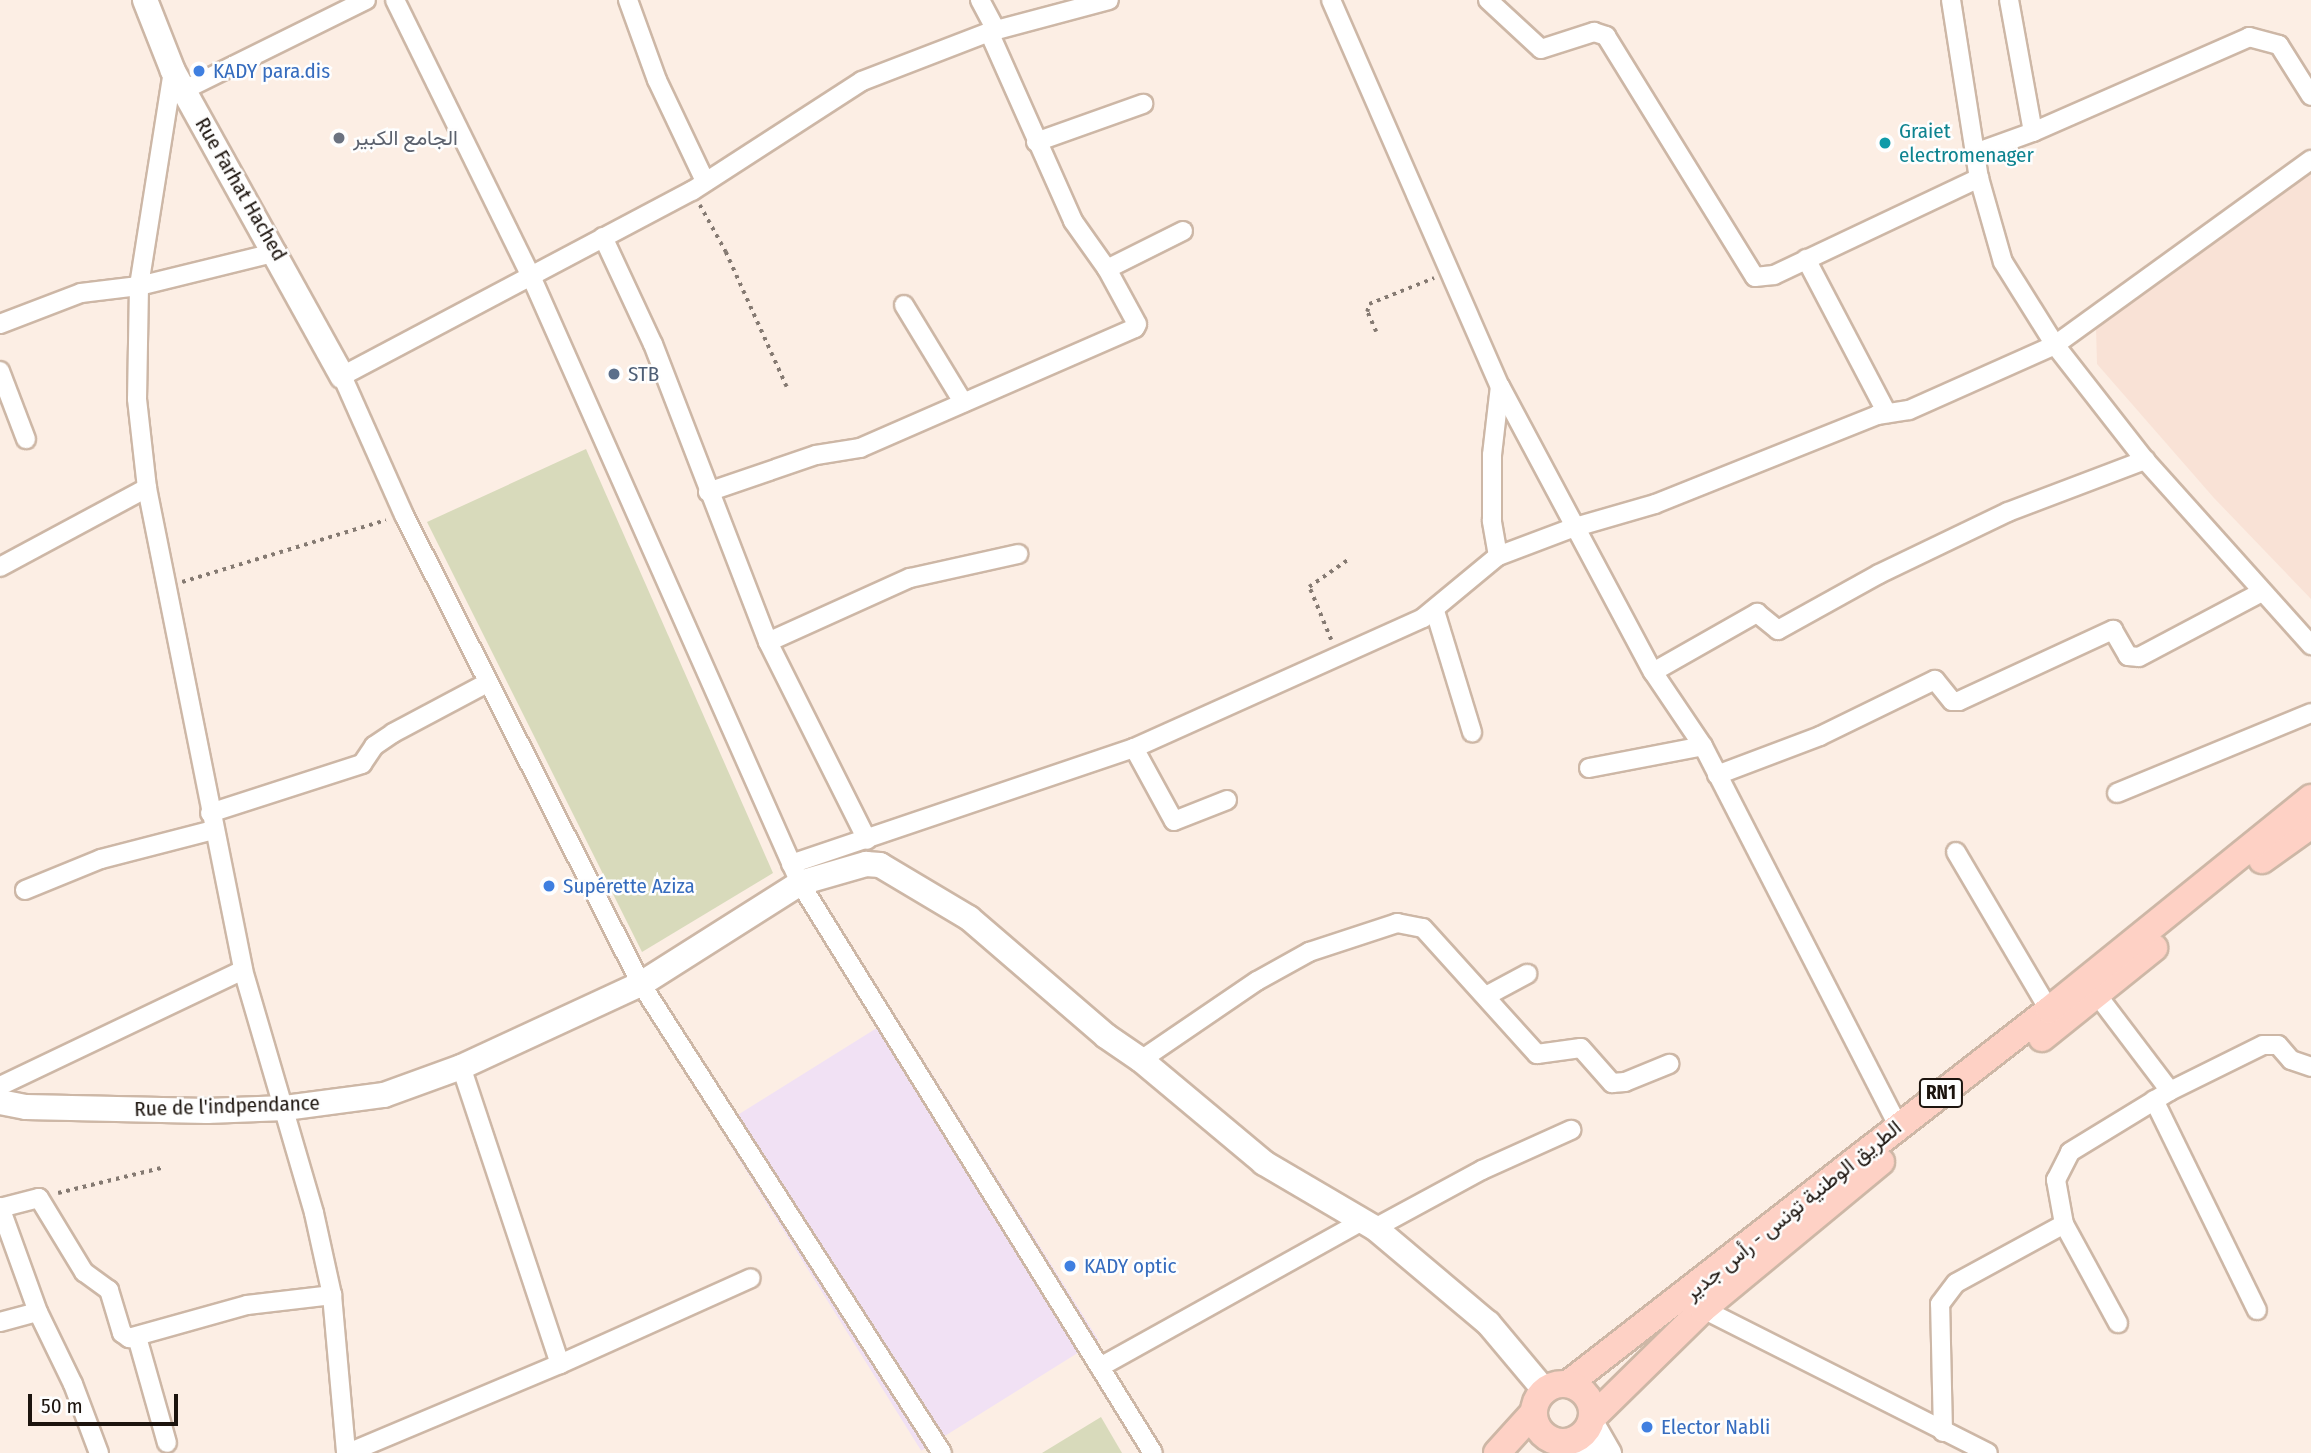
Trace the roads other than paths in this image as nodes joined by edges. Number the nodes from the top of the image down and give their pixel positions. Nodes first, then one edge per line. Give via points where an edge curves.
1 (145, 0) edge
2 (366, 0) edge
3 (395, 0) edge
4 (628, 0) edge
5 (980, 0) edge
6 (1109, 0) edge
7 (1331, 0) edge
8 (1488, 0) edge
9 (1951, 0) edge
10 (2009, 0) edge
11 (1075, 3) edge
12 (992, 31) junction
13 (178, 80) junction
14 (2311, 96) edge
15 (1143, 104) dead end
16 (2033, 132) junction
17 (1036, 142) junction
18 (1975, 152) junction
19 (2311, 160) edge
20 (1979, 178) junction
21 (699, 186) junction
22 (1183, 231) dead end
23 (603, 237) junction
24 (277, 252) junction
25 (1806, 259) junction
26 (1107, 270) junction
27 (530, 274) junction
28 (139, 286) junction
29 (904, 305) dead end
30 (0, 324) edge
31 (2055, 345) junction
32 (0, 371) edge
33 (342, 376) junction
34 (1500, 386) junction
35 (962, 402) junction
36 (1887, 413) junction
37 (26, 439) dead end
38 (2145, 460) junction
39 (147, 488) junction
40 (708, 492) junction
41 (1572, 528) junction
42 (1018, 554) dead end
43 (1498, 556) junction
44 (0, 567) edge
45 (2262, 592) junction
46 (1435, 611) junction
47 (768, 642) junction
48 (2311, 645) edge
49 (1653, 672) junction
50 (487, 683) junction
51 (2311, 713) edge
52 (1472, 732) dead end
53 (1703, 746) junction
54 (1134, 748) junction
55 (1589, 768) dead end
56 (1717, 775) junction
57 (2117, 793) dead end
58 (2311, 798) edge
59 (1227, 800) dead end
60 (211, 822) junction
61 (2311, 825) edge
62 (867, 840) junction
63 (1956, 852) dead end
64 (796, 874) junction
65 (25, 890) dead end
66 (243, 970) junction
67 (1527, 974) dead end
68 (641, 985) junction
69 (1486, 996) junction
70 (2098, 996) junction
71 (2049, 1010) junction
72 (1141, 1060) junction
73 (1669, 1064) dead end
74 (461, 1067) junction
75 (2311, 1067) edge
76 (0, 1086) edge
77 (2170, 1091) junction
78 (2154, 1100) junction
79 (0, 1102) edge
80 (285, 1108) junction
81 (1898, 1126) junction
82 (1571, 1130) dead end
83 (0, 1208) edge
84 (1369, 1224) junction
85 (2064, 1224) junction
86 (751, 1278) dead end
87 (332, 1295) junction
88 (1703, 1309) junction
89 (2257, 1310) dead end
90 (38, 1312) junction
91 (0, 1322) edge
92 (2118, 1323) dead end
93 (137, 1337) junction
94 (560, 1364) junction
95 (1100, 1367) junction
96 (1549, 1396) junction
97 (1943, 1432) junction
98 (1575, 1438) edge
99 (167, 1443) dead end
100 (99, 1453) edge
101 (347, 1453) edge
102 (942, 1453) edge
103 (1153, 1453) edge
104 (1497, 1453) edge
105 (1609, 1453) edge
106 (1988, 1453) edge

1 - 13 street, Rue Farhat Hached
2 - 13 street
3 - 27 street
4 - 21 street
5 - 12 street
6 - 11 street
7 - 34 street
8 - 25 street via 1541,49 1594,32 1606,37 1755,276 1774,275
9 - 18 street
10 - 16 street
11 - 12 street
12 - 17 street
12 - 21 street via 862,81
13 - 24 street, Rue Farhat Hached
13 - 28 street
14 - 16 street via 2279,45 2249,37
15 - 17 street
16 - 18 street
17 - 26 street via 1073,221
18 - 20 street
19 - 31 street
20 - 25 street
20 - 31 street via 2003,261
21 - 23 street
22 - 26 street
23 - 27 street
23 - 40 street via 653,344
24 - 28 street
24 - 33 street, Rue Farhat Hached
25 - 36 street
26 - 35 street via 1136,327
27 - 33 street
27 - 64 street
28 - 30 street via 80,293
28 - 39 street via 137,399
29 - 35 street
31 - 36 street via 1909,411
31 - 38 street
32 - 37 street
33 - 50 street
34 - 41 street
34 - 43 street via 1492,456 1492,521
35 - 40 street via 860,448 816,455
36 - 41 street via 1655,504
38 - 45 street
38 - 49 street via 2008,512 1879,574 1778,630 1757,612
39 - 44 street
39 - 60 street
40 - 47 street
41 - 43 street
41 - 49 street
42 - 47 street via 910,579
43 - 46 street
45 - 48 street
45 - 56 street via 2139,657 2128,656 2113,630 1959,701 1952,701 1935,680 1820,736
46 - 52 street
46 - 54 street
47 - 62 street
49 - 53 street
50 - 60 street via 393,733 362,764
50 - 68 street
51 - 57 street
53 - 55 street
53 - 56 street
54 - 59 street via 1174,821
54 - 62 street
56 - 81 street
58 - 71 main road, الطريق الوطنية تونس - رأس جدير / RN1
60 - 65 street
60 - 66 street
61 - 70 main road, الطريق الوطنية تونس - رأس جدير / RN1
62 - 64 street
63 - 71 street
64 - 68 street, Rue de l'indpendance
64 - 72 street, Rue de l'indpendance via 866,864 893,872 969,918 1106,1036
64 - 95 street
66 - 76 street
66 - 80 street
67 - 69 street
68 - 74 street, Rue de l'indpendance
68 - 102 street
69 - 72 street via 1423,928 1397,923 1309,952 1257,981
69 - 73 street via 1534,1052 1543,1056 1570,1046 1581,1048 1612,1083
70 - 77 street
70 - 88 main road, الطريق الوطنية تونس - رأس جدير / RN1 via 1901,1146
71 - 81 main road, الطريق الوطنية تونس - رأس جدير / RN1
72 - 84 street, Rue de l'indpendance via 1264,1163
74 - 80 street, Rue de l'indpendance via 384,1095
74 - 94 street
75 - 77 street via 2300,1066 2271,1043
77 - 78 street
78 - 85 street via 2063,1159 2056,1195
78 - 89 street
79 - 80 street, Rue de l'indpendance via 26,1108
80 - 87 street
81 - 96 main road, الطريق الوطنية تونس - رأس جدير / RN1
82 - 84 street
83 - 90 street
83 - 93 street via 39,1198 84,1272 109,1290 122,1333
84 - 95 street
84 - 96 street, Rue de l'indpendance via 1488,1323
85 - 92 street
85 - 97 street via 1946,1291 1939,1317
86 - 94 street
87 - 93 street via 247,1305
87 - 101 street
88 - 97 street
88 - 98 main road, الطريق الوطنية تونس - رأس جدير / RN1
90 - 91 street
90 - 100 street via 73,1384
93 - 99 street
94 - 101 street
95 - 103 street
96 - 98 main road via 1544,1434
96 - 98 main road via 1584,1393
96 - 104 main road, الطريق الوطنية تونس - رأس جدير / RN1
97 - 106 street
98 - 105 street

